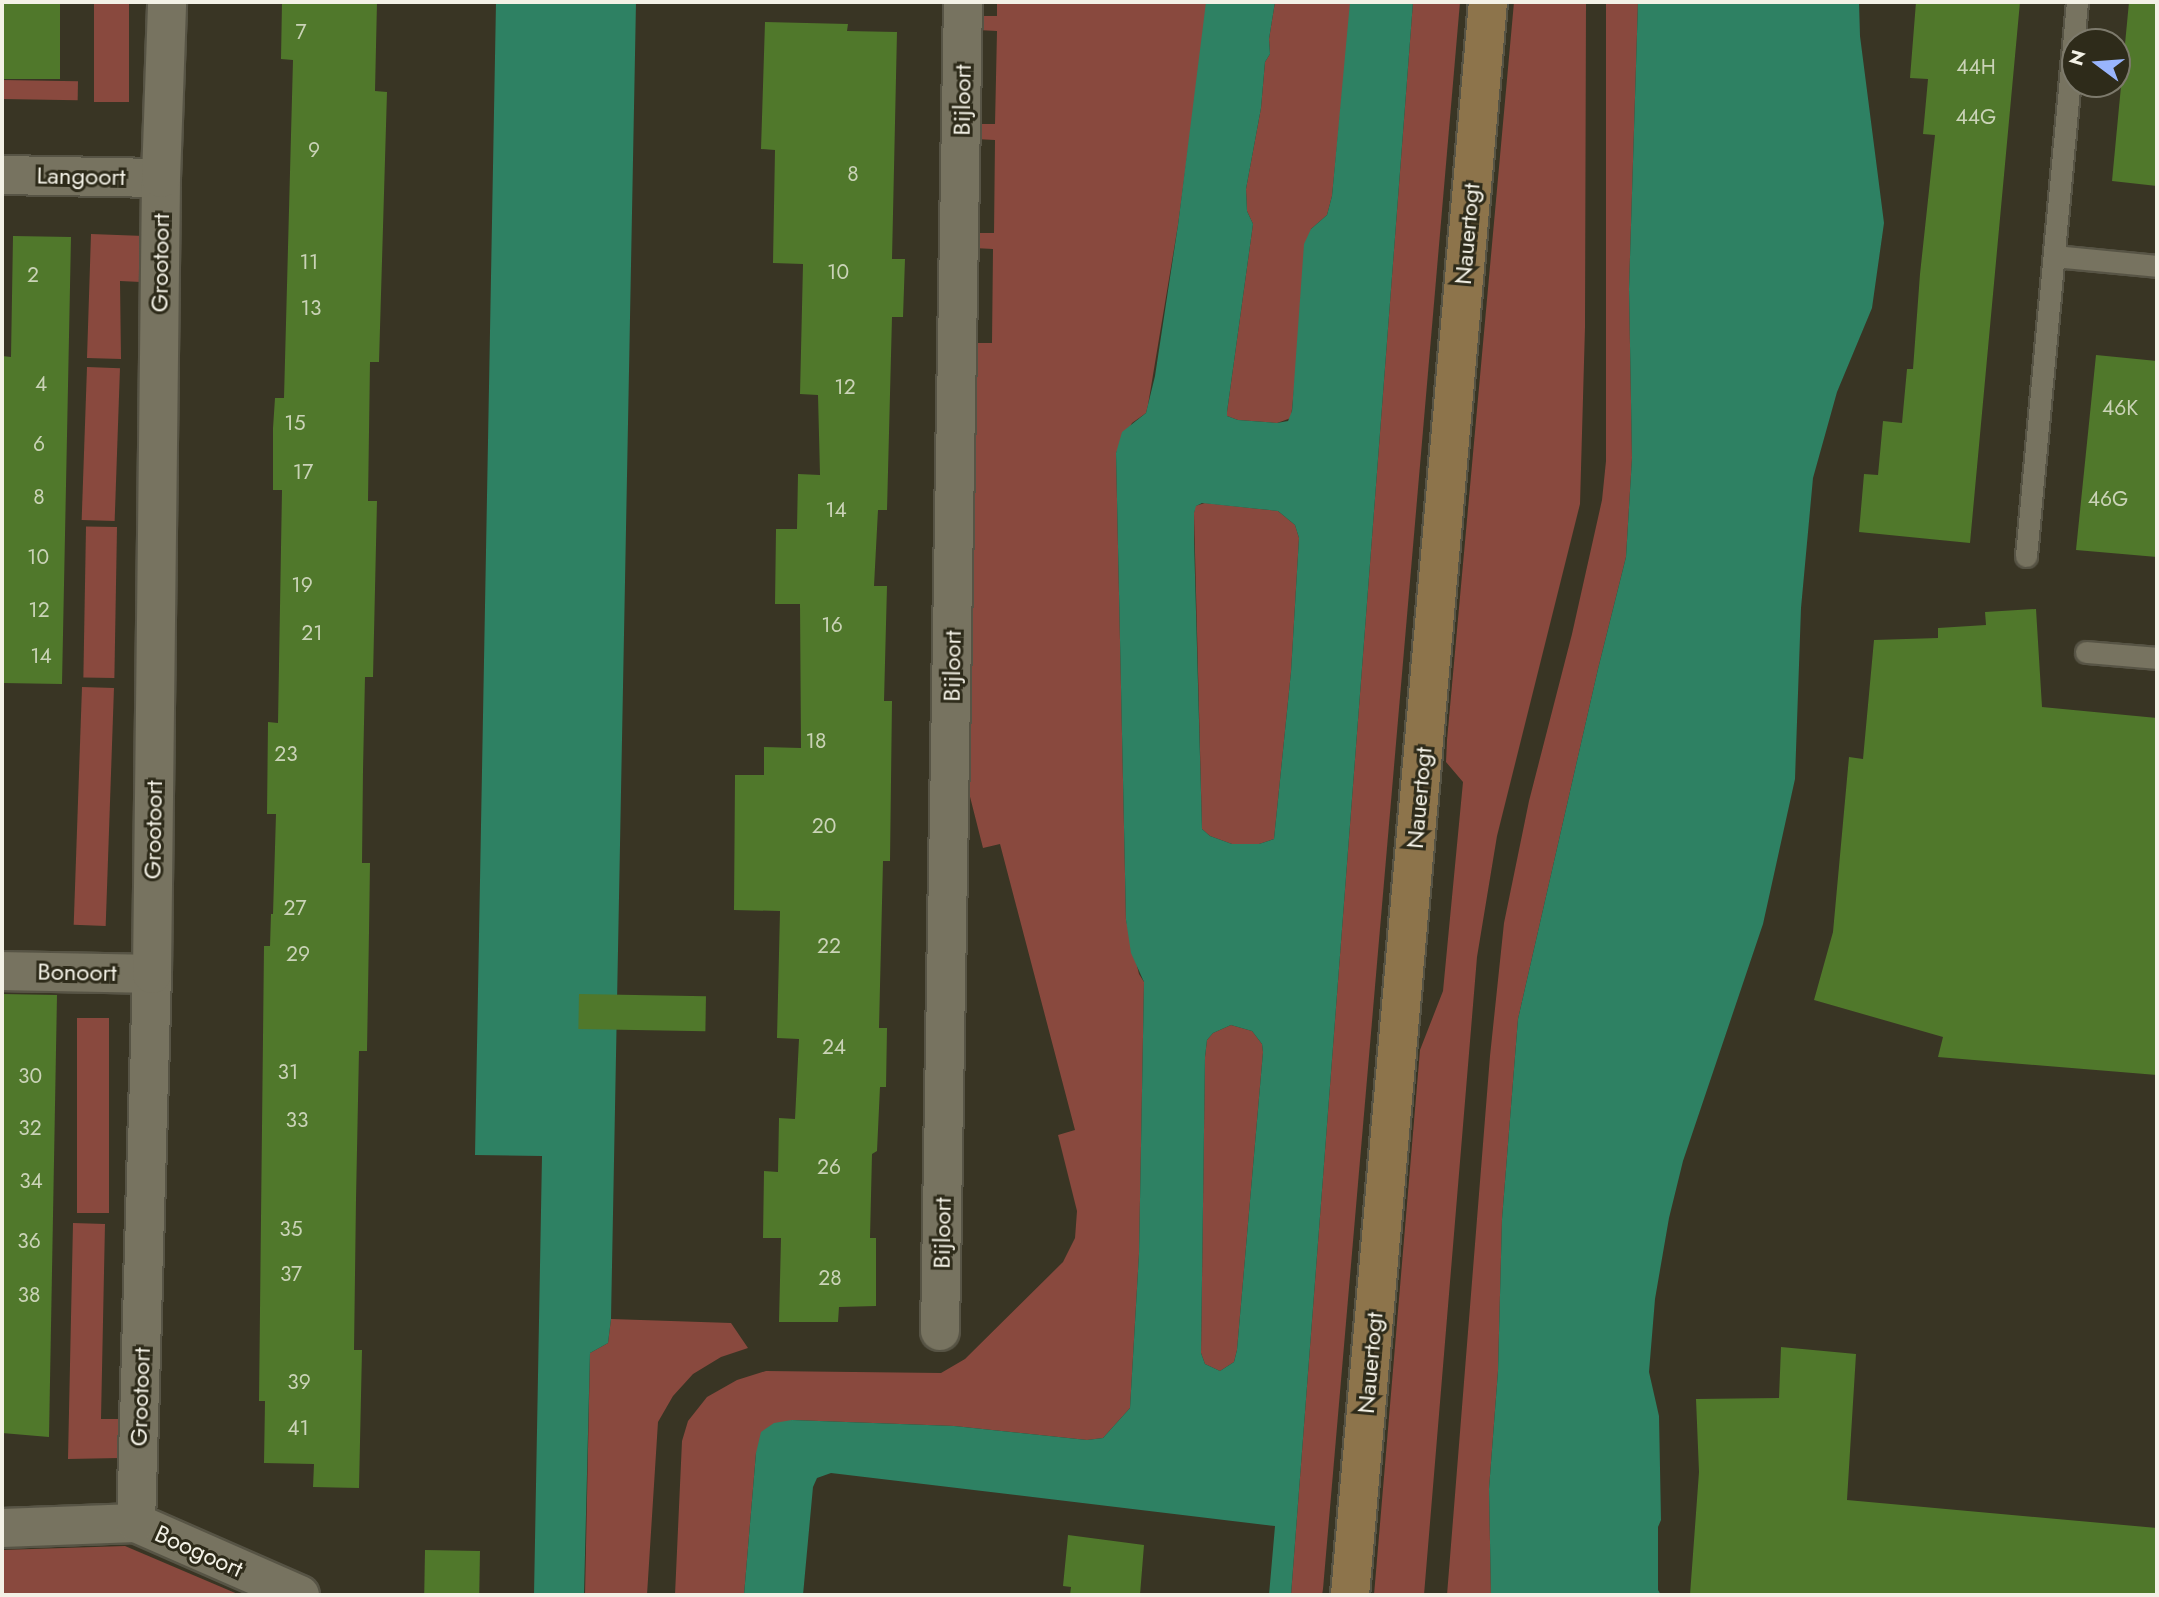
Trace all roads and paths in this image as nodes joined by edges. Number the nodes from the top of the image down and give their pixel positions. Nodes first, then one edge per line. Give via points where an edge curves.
1 (167, 2) edge
2 (963, 2) edge
3 (1488, 2) edge
4 (2077, 2) edge
5 (2, 175) edge
6 (161, 178) junction
7 (2054, 256) junction
8 (2157, 266) edge
9 (2026, 556) dead end
10 (2086, 652) dead end
11 (2157, 658) edge
12 (2, 971) edge
13 (152, 974) junction
14 (940, 1331) dead end
15 (136, 1524) junction
16 (2, 1528) edge
17 (300, 1595) edge
18 (1350, 1595) edge

1 - 6 street, Grootoort
2 - 14 street, Bijloort
3 - 18 street, Nauertogt
4 - 7 lane
5 - 6 street, Langoort
6 - 13 street, Grootoort
7 - 8 lane
7 - 9 lane
10 - 11 lane
12 - 13 street, Bonoort
13 - 15 street, Grootoort
15 - 16 street
15 - 17 street, Boogoort

